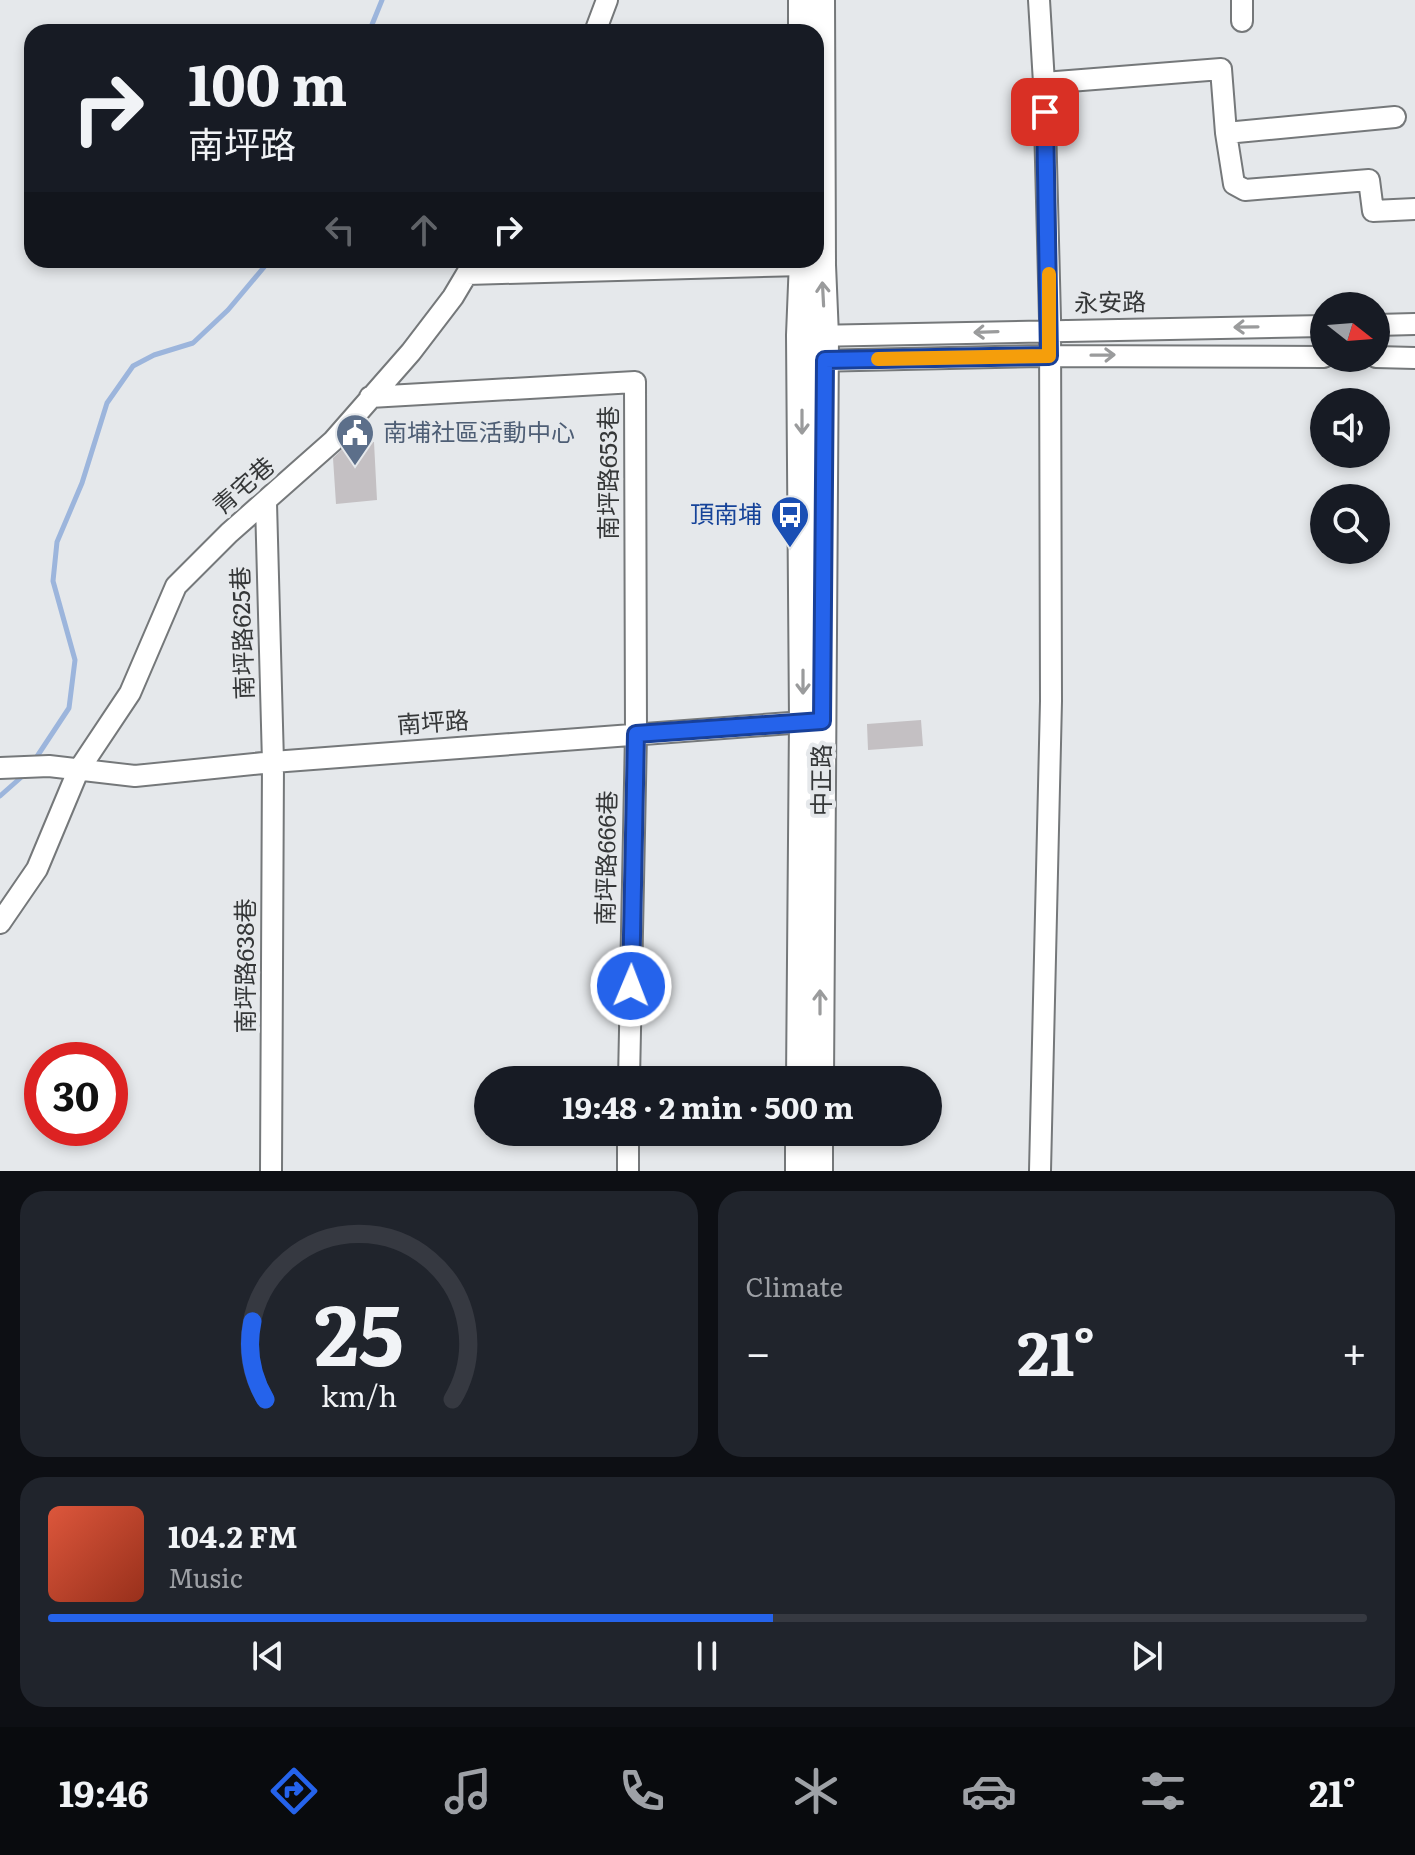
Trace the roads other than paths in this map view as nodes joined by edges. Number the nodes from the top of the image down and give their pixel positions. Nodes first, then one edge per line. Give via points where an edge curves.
1 (607, 0) edge
2 (802, 0) edge
3 (821, 0) edge
4 (1039, 0) edge
5 (1242, 0) edge
6 (1242, 21) dead end
7 (598, 24) edge
8 (802, 24) edge
9 (821, 24) edge
10 (1044, 83) junction
11 (1395, 117) dead end
12 (1226, 133) junction
13 (1415, 209) edge
14 (470, 268) edge
15 (804, 268) edge
16 (820, 268) edge
17 (1415, 324) edge
18 (1390, 325) edge
19 (1310, 326) edge
20 (1050, 330) junction
21 (813, 348) junction
22 (1049, 356) junction
23 (1310, 357) edge
24 (1390, 357) edge
25 (1415, 358) edge
26 (370, 397) junction
27 (266, 503) junction
28 (813, 721) junction
29 (636, 734) junction
30 (273, 762) junction
31 (9, 768) edge
32 (78, 771) junction
33 (0, 923) edge
34 (629, 1066) edge
35 (801, 1066) edge
36 (820, 1066) edge
37 (628, 1146) edge
38 (799, 1146) edge
39 (819, 1146) edge
40 (271, 1171) edge
41 (628, 1171) edge
42 (799, 1171) edge
43 (819, 1171) edge
44 (1040, 1171) edge

1 - 7 street
2 - 8 main road
9 -> 3 main road, 中正路
4 - 10 street
5 - 6 street
10 - 12 street via 1221,69
10 - 20 street
11 - 12 street
12 - 13 street via 1234,184 1245,190 1369,180 1373,211
14 - 26 street, 青宅巷 via 411,352
15 - 21 main road, 中正路
21 -> 16 main road, 中正路
17 - 18 street
19 -> 20 street, 永安路
20 -> 21 street, 永安路
20 - 22 street
21 - 22 street
21 - 28 main road, 中正路
22 -> 23 street
22 - 44 street via 1051,701
24 - 25 street
26 - 27 street, 青宅巷 via 333,441
26 - 29 street, 南坪路653巷 via 635,382
27 - 30 street, 南坪路625巷
27 - 32 street, 青宅巷 via 176,586 130,693
28 - 29 street, 南坪路
28 - 35 main road, 中正路
36 -> 28 main road, 中正路
29 - 30 street, 南坪路
29 - 34 street, 南坪路666巷
30 - 32 street, 南坪路 via 135,776
30 - 40 street, 南坪路638巷
31 - 32 street, 南坪路
32 - 33 street, 青宅巷 via 37,869
37 - 41 street
38 - 42 main road
39 - 43 main road

